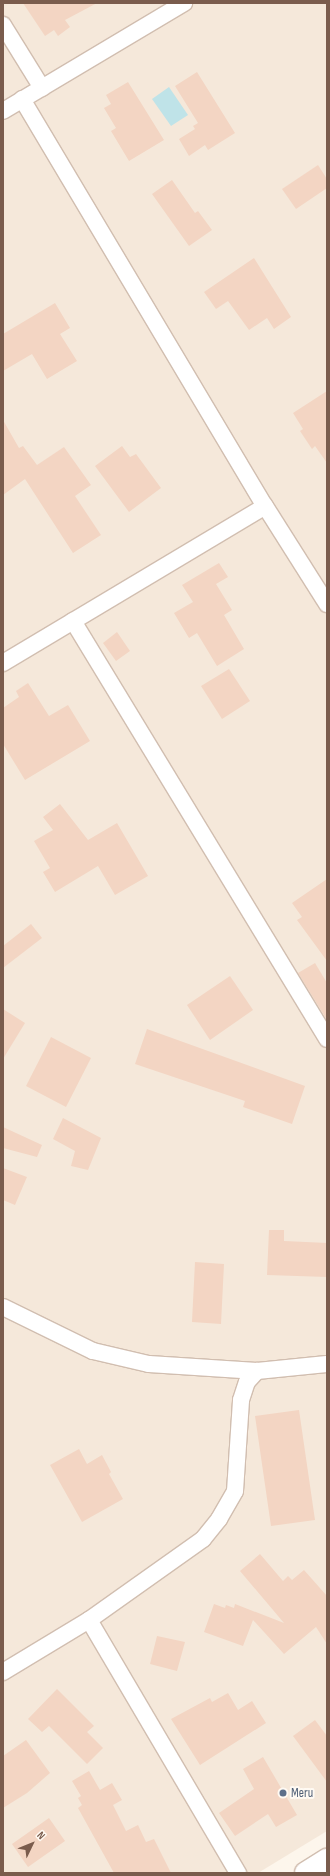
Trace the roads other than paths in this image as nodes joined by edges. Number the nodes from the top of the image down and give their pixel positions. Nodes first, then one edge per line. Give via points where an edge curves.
1 (184, 3) edge
2 (3, 25) edge
3 (42, 88) junction
4 (22, 100) junction
5 (3, 111) edge
6 (265, 506) junction
7 (327, 604) edge
8 (73, 621) junction
9 (3, 663) edge
10 (327, 1039) edge
11 (3, 1307) edge
12 (327, 1364) edge
13 (257, 1371) junction
14 (89, 1620) junction
15 (3, 1672) edge
16 (327, 1860) edge
17 (238, 1873) edge
18 (306, 1873) edge

1 - 3 street
2 - 3 street
3 - 4 street
4 - 5 street
4 - 6 street
6 - 7 street
6 - 8 street
8 - 9 street
8 - 10 street
11 - 13 street via 94,1351 149,1364
12 - 13 street
13 - 14 street via 247,1382 241,1400 234,1491 219,1519 203,1539
14 - 15 street
14 - 17 street
16 - 18 main road

